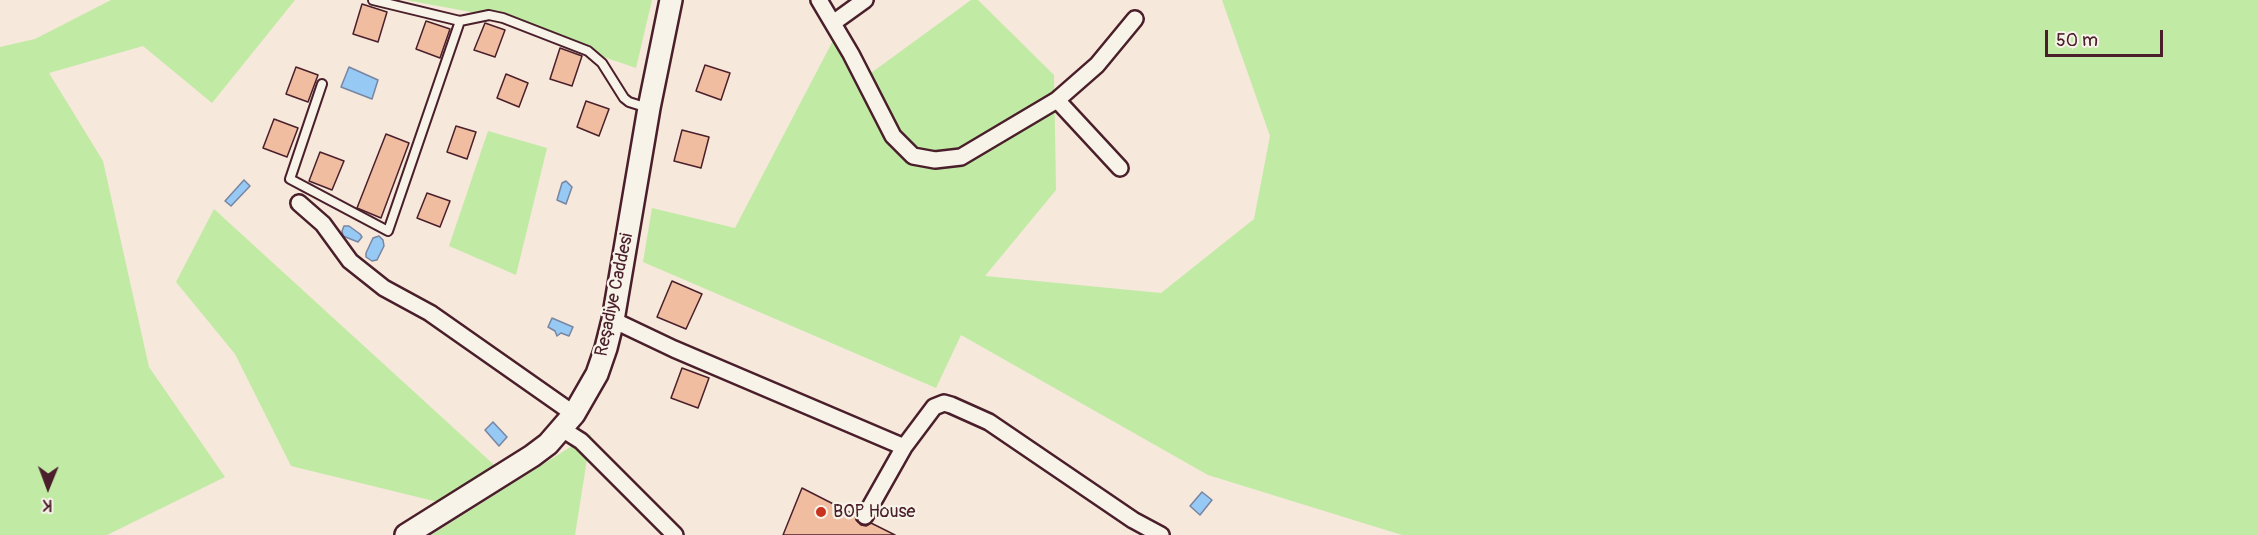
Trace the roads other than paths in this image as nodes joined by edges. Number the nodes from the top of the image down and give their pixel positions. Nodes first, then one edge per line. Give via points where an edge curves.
1 (373, 0) edge
2 (671, 0) edge
3 (819, 0) edge
4 (865, 0) edge
5 (1135, 19) dead end
6 (460, 21) junction
7 (833, 23) junction
8 (322, 84) dead end
9 (1057, 100) junction
10 (649, 108) junction
11 (1120, 168) dead end
12 (299, 203) dead end
13 (613, 320) junction
14 (568, 421) junction
15 (904, 447) junction
16 (865, 516) dead end
17 (406, 535) edge
18 (675, 535) edge
19 (1161, 535) edge

1 - 6 lane
2 - 10 street, Reşadiye Caddesi
3 - 7 street
4 - 7 street
5 - 9 street via 1097,65
6 - 8 lane via 388,231 290,179
6 - 10 lane via 489,15 502,18 588,51 602,63 624,98
7 - 9 street via 893,136 913,156 935,160 961,157
9 - 11 street
10 - 13 street, Reşadiye Caddesi
12 - 14 street via 323,224 350,261 384,288 430,313
13 - 14 street, Reşadiye Caddesi via 597,374
13 - 15 street
14 - 17 street, Reşadiye Caddesi via 532,456
14 - 18 street via 580,441
15 - 16 street
15 - 19 street via 934,407 947,404 989,422

